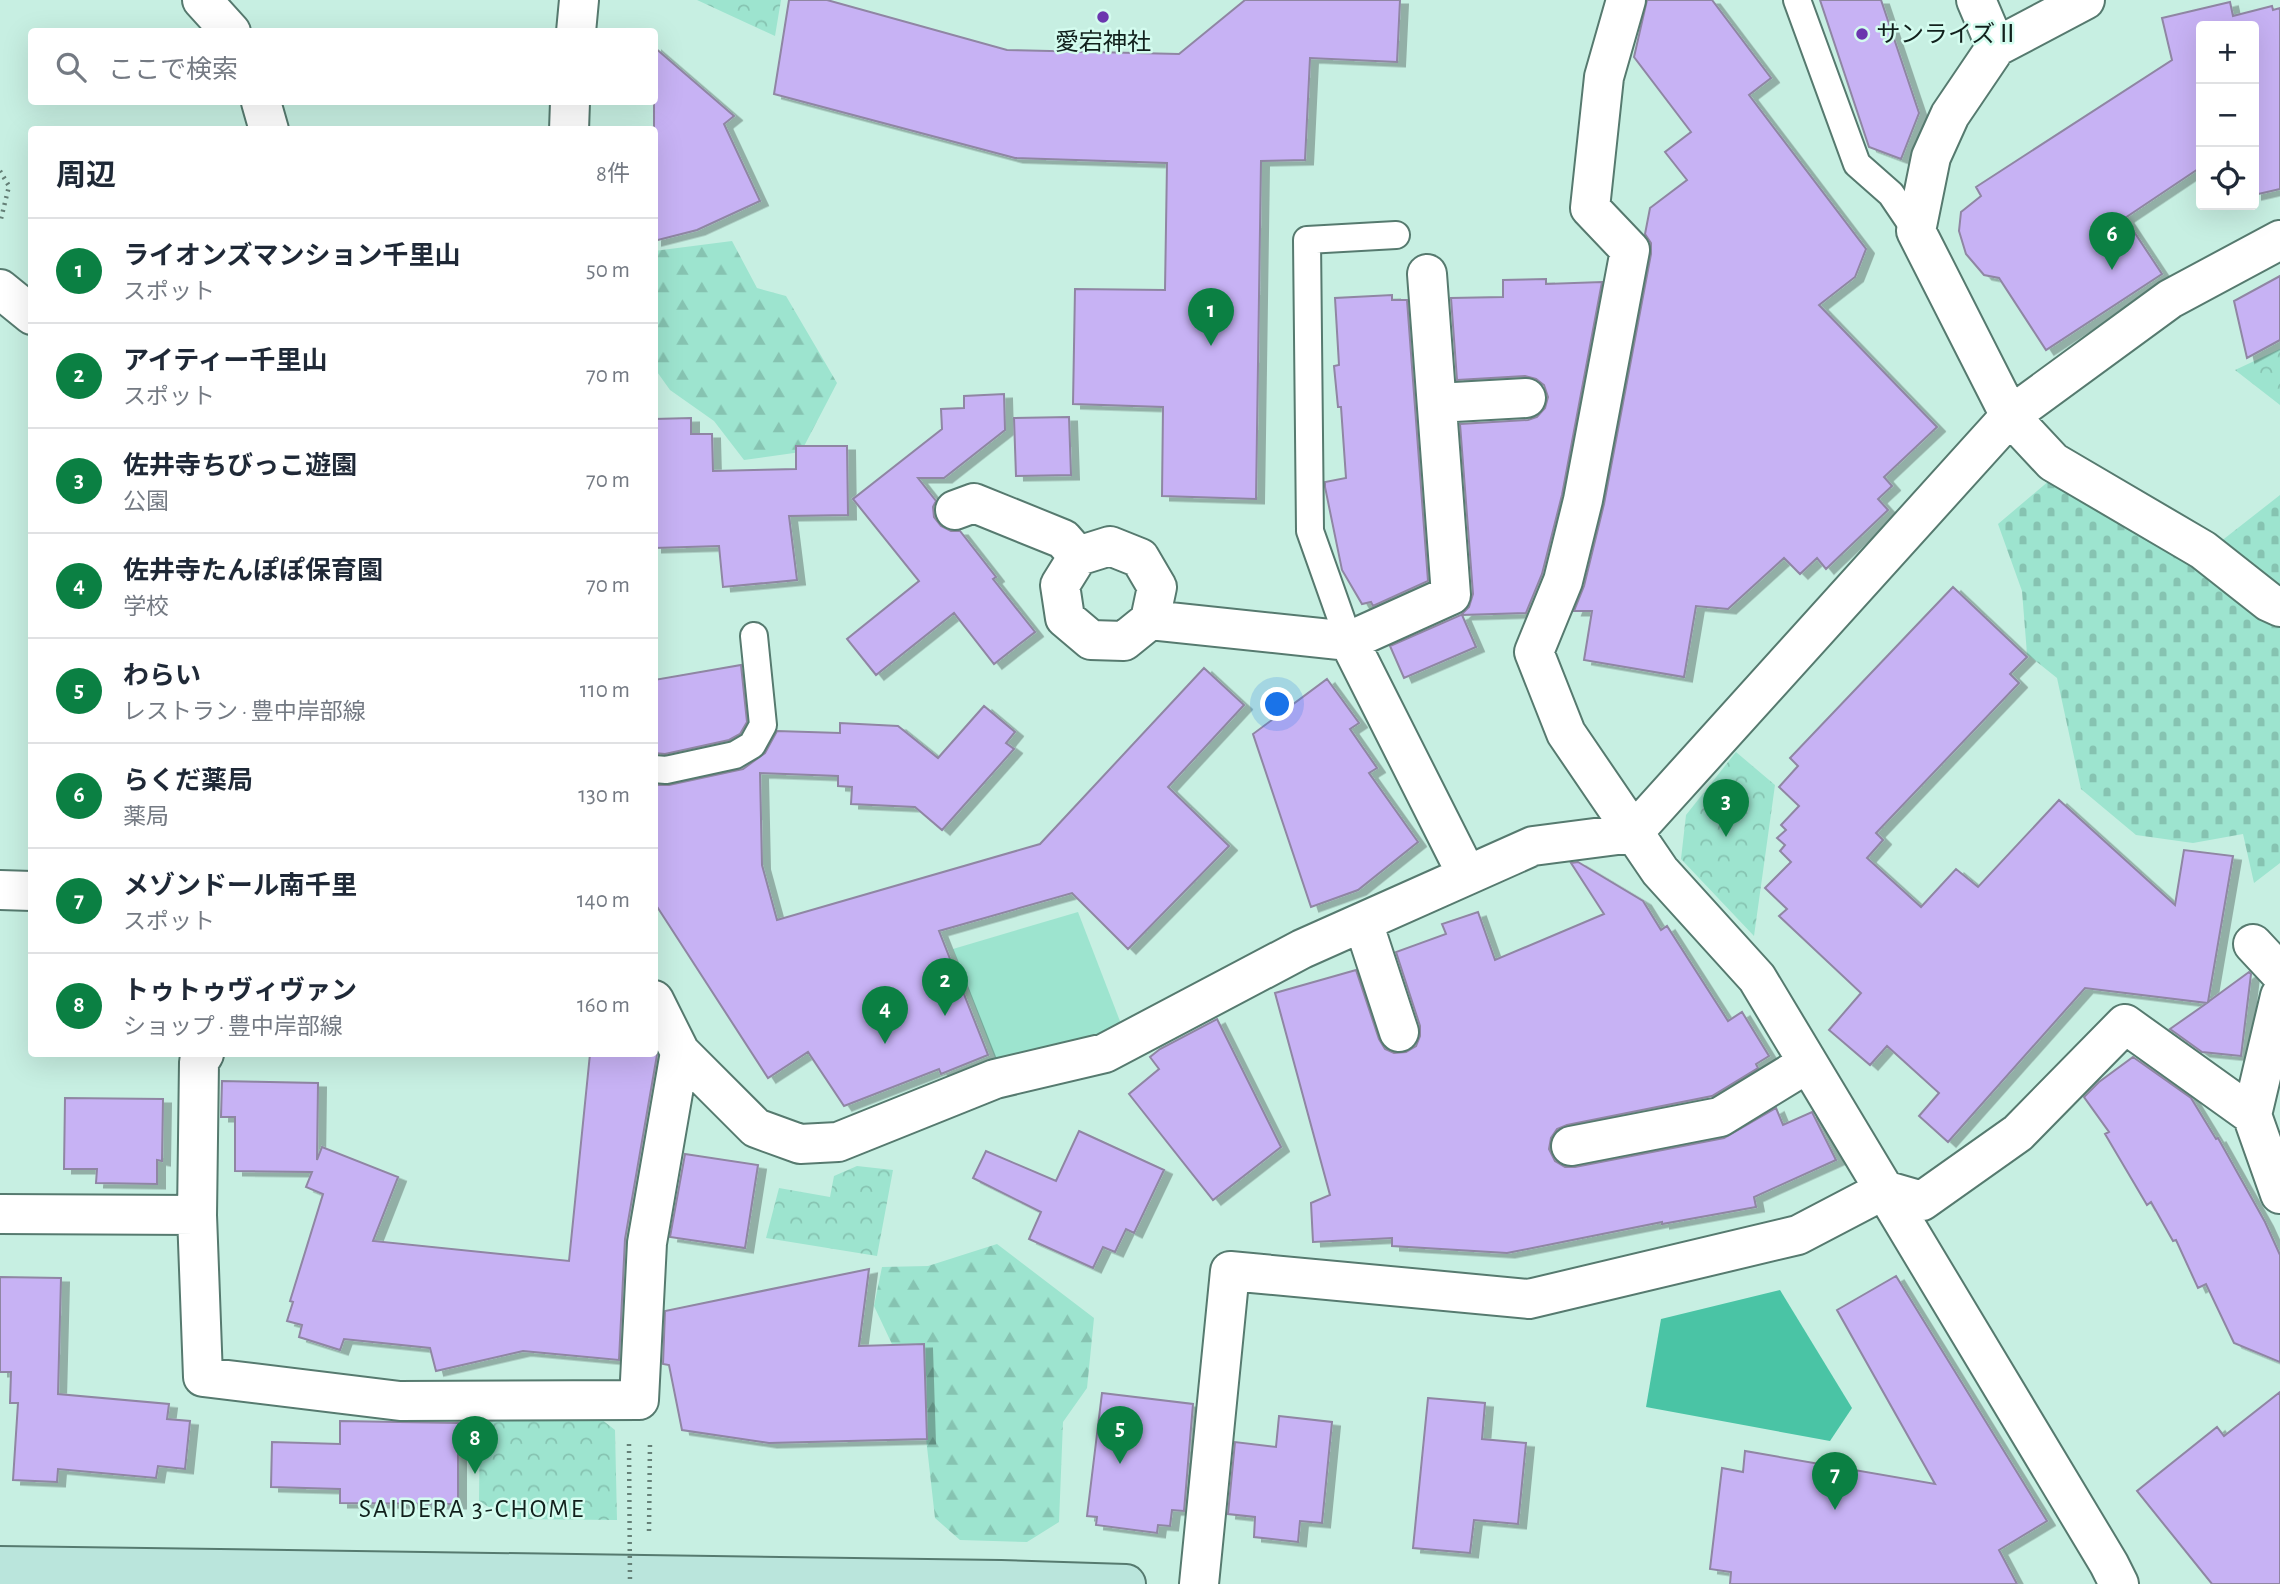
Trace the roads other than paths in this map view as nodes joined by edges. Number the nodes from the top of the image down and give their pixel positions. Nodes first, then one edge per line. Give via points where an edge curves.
1 (202, 0) edge
2 (579, 0) edge
3 (1626, 0) edge
4 (1797, 0) edge
5 (1976, 0) edge
6 (2085, 0) edge
7 (227, 28) edge
8 (576, 28) edge
9 (1996, 47) junction
10 (262, 105) edge
11 (570, 105) edge
12 (268, 126) edge
13 (569, 126) edge
14 (1916, 231) junction
15 (1396, 235) dead end
16 (2280, 240) edge
17 (1427, 274) dead end
18 (0, 289) edge
19 (28, 312) edge
20 (1526, 398) dead end
21 (1437, 403) junction
22 (2010, 416) junction
23 (955, 510) dead end
24 (1078, 556) junction
25 (2280, 607) edge
26 (1150, 620) junction
27 (754, 636) dead end
28 (1349, 641) junction
29 (658, 769) edge
30 (1633, 833) junction
31 (1467, 875) junction
32 (0, 890) edge
33 (28, 891) edge
34 (1363, 922) junction
35 (2253, 944) dead end
36 (2280, 973) edge
37 (2280, 996) edge
38 (658, 1008) edge
39 (1399, 1032) dead end
40 (680, 1052) junction
41 (202, 1057) edge
42 (1808, 1063) junction
43 (2252, 1115) junction
44 (1571, 1146) dead end
45 (1884, 1190) junction
46 (2280, 1194) edge
47 (0, 1214) edge
48 (197, 1215) junction
49 (0, 1566) edge
50 (1126, 1584) edge
51 (1199, 1584) edge
52 (2119, 1584) edge

1 - 7 street
2 - 8 street
3 - 30 street via 1604,77 1590,208 1630,250 1583,500 1563,581 1534,652 1566,733
4 - 14 lane via 1857,164 1891,194
5 - 9 street
6 - 9 street
9 - 14 street via 1950,115 1931,157
10 - 12 street
11 - 13 street
14 - 22 street
15 - 28 lane via 1307,240 1310,531
16 - 22 street via 2170,299
17 - 21 street
18 - 19 street
20 - 21 street
21 - 28 street via 1451,595
22 - 25 street via 2053,462 2203,550
22 - 30 street
23 - 24 street via 974,503 1063,538
24 - 26 street via 1110,546 1140,558 1157,587
24 - 26 street via 1060,585 1065,618 1091,640 1124,641
26 - 28 street
27 - 29 lane via 763,725 752,745 735,755
28 - 31 street
30 - 31 street via 1532,846
30 - 42 street via 1660,871 1757,978
31 - 34 street
32 - 33 street
34 - 39 street
34 - 40 street via 1302,948 1105,1053 995,1079 838,1142 800,1144 756,1128
35 - 36 street
37 - 43 street
38 - 40 street
40 - 48 street via 647,1243 639,1400 400,1401 203,1377
41 - 48 street
42 - 44 street via 1720,1117
42 - 45 street
43 - 45 street via 2125,1024 2018,1133 1922,1201
43 - 46 street
45 - 51 street via 1798,1235 1529,1299 1230,1271
45 - 52 street
47 - 48 street
49 - 50 street

